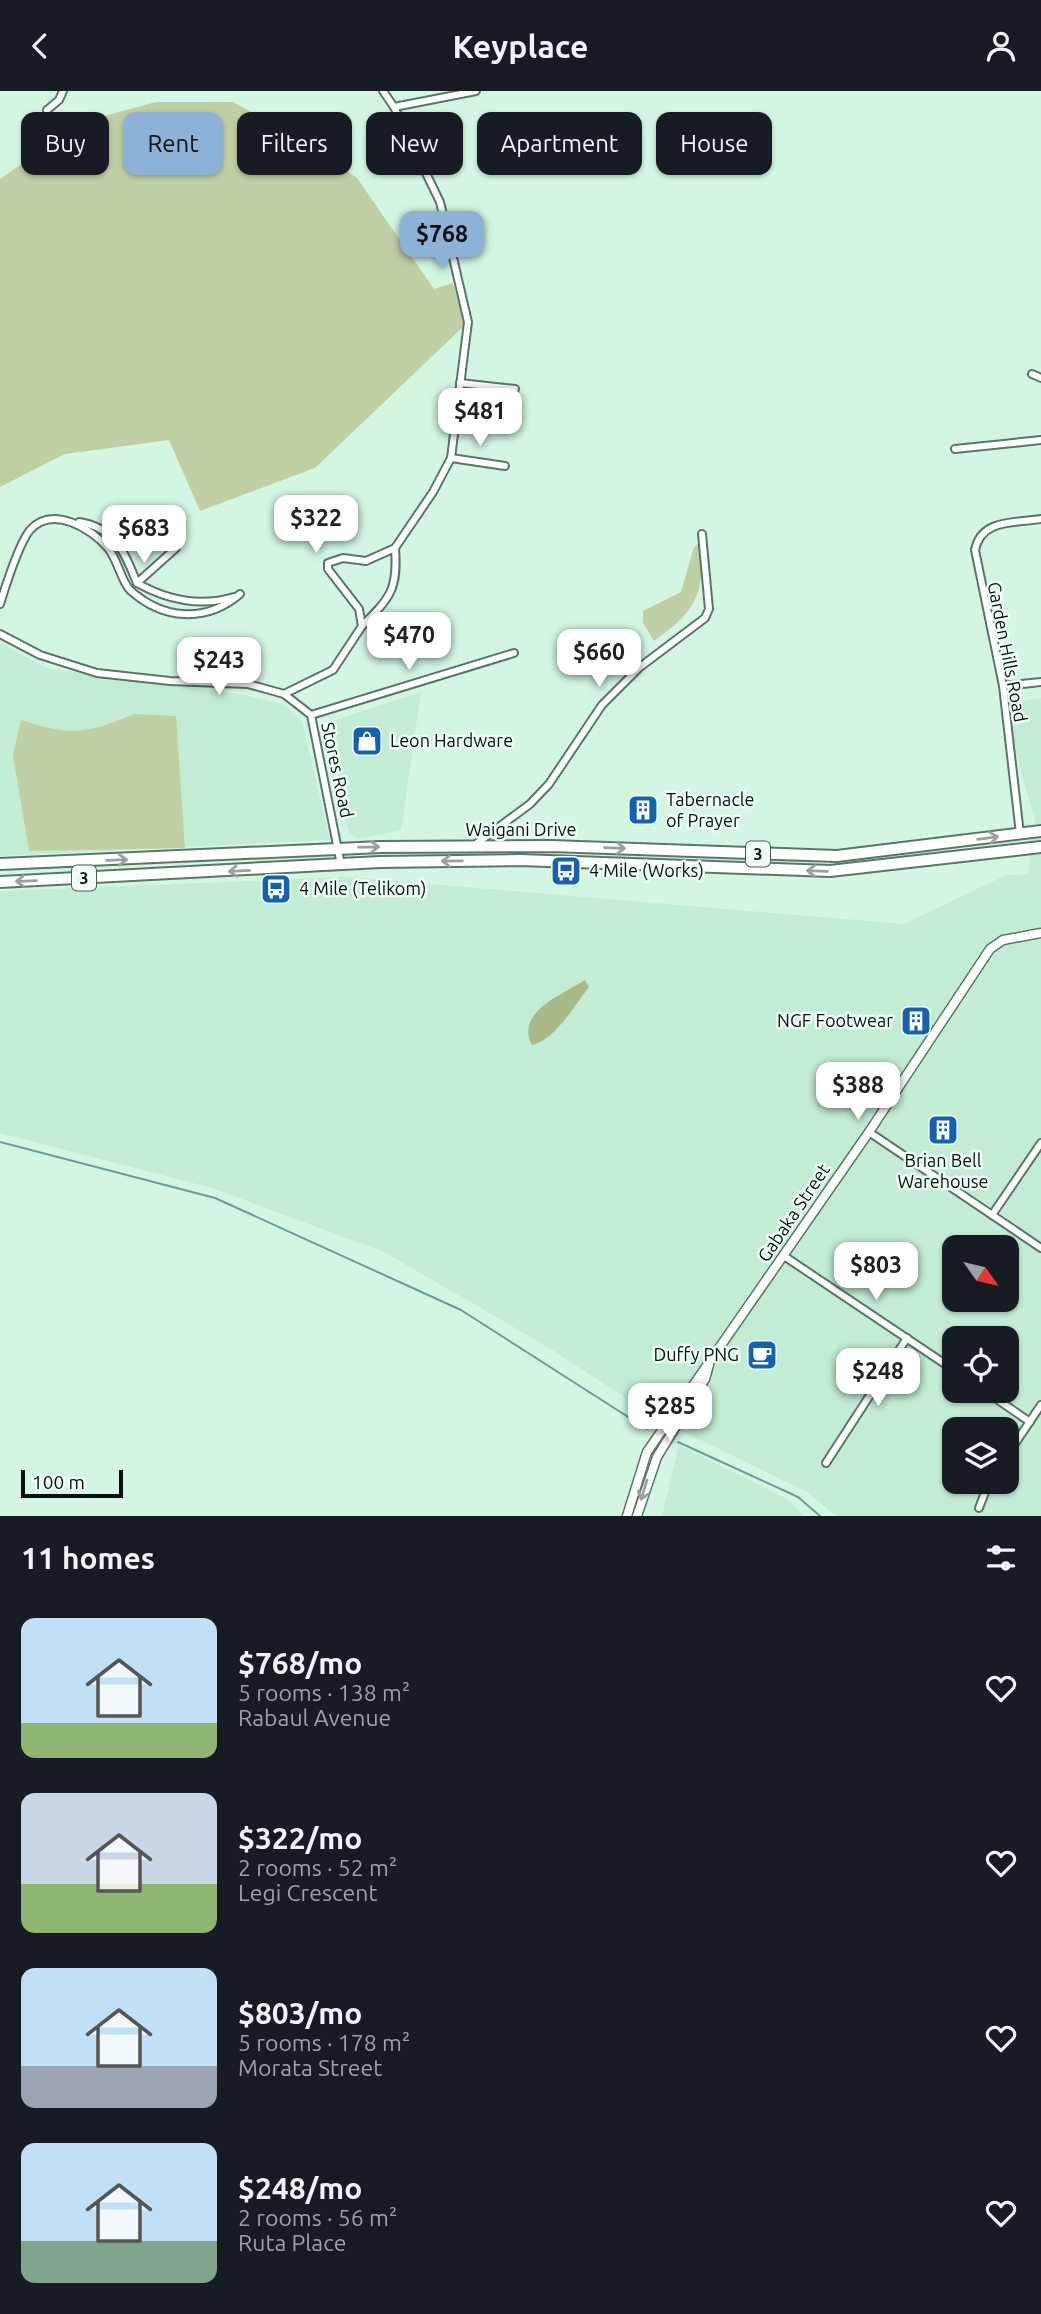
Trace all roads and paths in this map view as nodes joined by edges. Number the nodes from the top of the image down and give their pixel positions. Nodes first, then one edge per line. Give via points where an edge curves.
1 (63, 91) edge
2 (383, 91) edge
3 (476, 91) edge
4 (394, 107) junction
5 (47, 110) dead end
6 (1032, 374) dead end
7 (1041, 378) edge
8 (460, 383) junction
9 (515, 389) dead end
10 (1041, 440) edge
11 (955, 449) dead end
12 (451, 458) junction
13 (505, 465) dead end
14 (1041, 519) edge
15 (72, 521) junction
16 (702, 534) dead end
17 (176, 548) dead end
18 (395, 548) junction
19 (137, 583) junction
20 (0, 604) edge
21 (362, 626) junction
22 (0, 633) edge
23 (514, 653) dead end
24 (1041, 682) edge
25 (1003, 686) junction
26 (284, 694) junction
27 (311, 715) junction
28 (1041, 831) edge
29 (1020, 834) junction
30 (473, 847) junction
31 (502, 847) junction
32 (1041, 847) edge
33 (338, 848) junction
34 (901, 850) junction
35 (814, 856) junction
36 (975, 856) junction
37 (590, 863) junction
38 (0, 864) edge
39 (341, 865) junction
40 (885, 865) junction
41 (0, 882) edge
42 (1041, 933) edge
43 (869, 1132) junction
44 (1041, 1143) edge
45 (992, 1215) junction
46 (1041, 1248) edge
47 (784, 1256) junction
48 (907, 1338) junction
49 (942, 1362) edge
50 (709, 1365) junction
51 (1002, 1403) edge
52 (1041, 1405) edge
53 (1030, 1422) junction
54 (1019, 1438) edge
55 (826, 1463) dead end
56 (984, 1494) edge
57 (979, 1508) dead end
58 (627, 1516) edge
59 (637, 1516) edge

1 - 5 street
2 - 4 street
3 - 4 street
4 - 8 street via 440,202 468,322
6 - 7 street
8 - 9 street
8 - 12 street
10 - 11 street
12 - 13 street
12 - 18 street
14 - 25 street, Garden Hills Road via 990,527 977,539 975,559
15 - 19 street via 93,524 114,540 126,552
15 - 19 street via 92,532 118,559 128,588 167,613 190,616 228,604 238,595 215,603 184,600 157,594
15 - 20 street via 36,524 27,533
16 - 30 street via 709,609 705,618 640,667 603,705 550,784
17 - 19 street
18 - 21 street via 393,592
18 - 21 street via 366,561 343,558 328,563 359,609
21 - 26 street via 333,670
22 - 26 street, Stores Road via 40,655 97,673 248,684
23 - 27 street
24 - 25 street
25 - 29 street, Garden Hills Road
26 - 27 street, Stores Road
27 - 33 street, Stores Road
28 - 29 highway, Waigani Drive / 3
34 -> 29 highway, Waigani Drive / 3
30 - 31 highway, Waigani Drive / 3
33 -> 30 highway, Waigani Drive / 3
31 -> 35 highway, Waigani Drive / 3
31 - 37 highway via 506,856 580,857
32 - 36 highway, Waigani Drive / 3
38 -> 33 highway, Waigani Drive / 3
33 - 39 street, Stores Road
34 - 35 highway, Waigani Drive / 3
34 - 36 highway via 904,858 961,852
35 - 40 highway via 839,860 885,856
36 - 40 highway, Waigani Drive / 3
37 -> 39 highway, Waigani Drive / 3 via 520,860
40 -> 37 highway, Waigani Drive / 3 via 830,871
39 -> 41 highway, Waigani Drive / 3
42 - 43 street, Gabaka Street via 1003,940 990,949
43 - 45 street
43 - 47 street, Gabaka Street
44 - 45 street
45 - 46 street
47 - 48 street
47 - 50 street, Gabaka Street
48 - 49 street
48 - 55 street
50 - 58 street, Gabaka Street via 647,1452
50 -> 59 street, Gabaka Street via 657,1457
51 - 53 street
52 - 53 street
53 - 54 street
56 - 57 street

